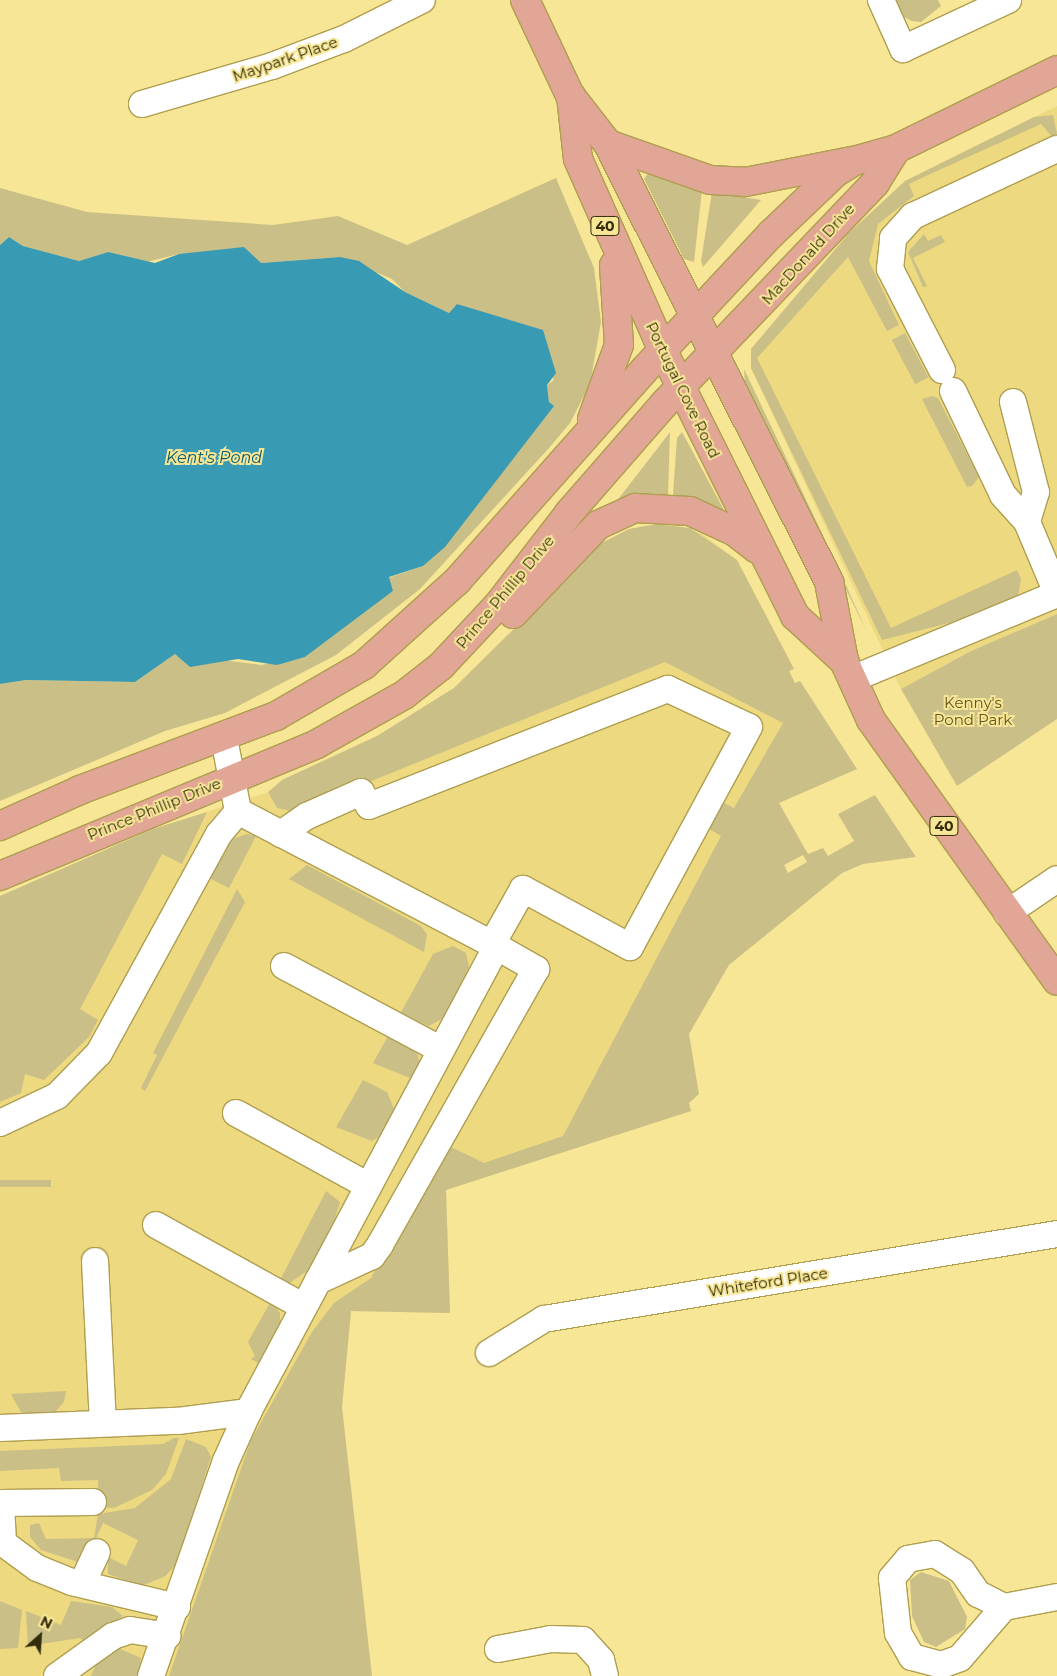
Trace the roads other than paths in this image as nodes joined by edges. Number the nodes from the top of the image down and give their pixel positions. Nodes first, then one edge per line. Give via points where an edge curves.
1 (422, 0) edge
2 (525, 0) edge
3 (881, 0) edge
4 (1008, 0) edge
5 (1057, 70) edge
6 (570, 95) junction
7 (142, 104) dead end
8 (608, 144) junction
9 (896, 149) junction
10 (1057, 149) edge
11 (854, 161) junction
12 (609, 235) junction
13 (695, 316) junction
14 (663, 351) junction
15 (715, 355) junction
16 (682, 386) junction
17 (1014, 402) dead end
18 (585, 437) junction
19 (1027, 522) junction
20 (761, 552) junction
21 (1057, 594) edge
22 (463, 644) junction
23 (848, 670) junction
24 (224, 738) junction
25 (232, 778) junction
26 (238, 811) junction
27 (0, 826) edge
28 (281, 834) junction
29 (0, 876) edge
30 (1057, 879) edge
31 (1006, 913) junction
32 (492, 944) junction
33 (284, 966) dead end
34 (1057, 982) edge
35 (441, 1050) junction
36 (236, 1113) dead end
37 (0, 1123) edge
38 (367, 1185) junction
39 (156, 1225) dead end
40 (1057, 1234) edge
41 (95, 1261) dead end
42 (318, 1281) junction
43 (304, 1307) junction
44 (489, 1354) dead end
45 (248, 1412) junction
46 (103, 1422) junction
47 (0, 1428) edge
48 (93, 1502) dead end
49 (97, 1552) dead end
50 (82, 1584) junction
51 (1057, 1597) edge
52 (177, 1607) junction
53 (1004, 1608) junction
54 (168, 1636) junction
55 (498, 1650) dead end
56 (57, 1676) edge
57 (151, 1676) edge
58 (605, 1676) edge

1 - 7 street, Maypark Place via 344,39 272,66
2 - 6 main road, Portugal Cove Road / 40
3 - 4 street via 904,49
5 - 9 main road
6 - 8 main road, Portugal Cove Road / 40
6 - 12 main road, Portugal Cove Road / 40 via 578,159
8 - 11 main road via 710,180 745,182
8 - 13 main road, Portugal Cove Road / 40
9 - 11 main road
9 - 15 main road, MacDonald Drive via 875,183
10 - 19 street via 914,216 893,238 890,269 1003,495
11 - 13 main road via 803,201
12 - 14 main road, Portugal Cove Road / 40
12 - 18 main road via 619,298 619,345
13 - 14 main road
13 - 15 main road, Portugal Cove Road / 40
14 - 16 main road, Portugal Cove Road / 40
14 - 18 main road
15 - 16 main road, Prince Phillip Drive
15 - 23 main road, Portugal Cove Road / 40 via 829,582
16 - 20 main road, Portugal Cove Road / 40
16 - 22 main road, Prince Phillip Drive via 569,513
17 - 19 street via 1036,492
18 - 24 main road via 480,557 410,627 308,701
19 - 21 street
20 - 22 main road via 735,532 690,511 636,508 598,525 493,636
20 - 23 main road, Portugal Cove Road / 40 via 794,616
21 - 23 street
22 - 25 main road, Prince Phillip Drive via 404,695 377,712 315,745
23 - 31 main road, Portugal Cove Road / 40 via 872,720
24 - 25 street
24 - 27 main road via 117,775
25 - 26 street
25 - 29 main road, Prince Phillip Drive
26 - 28 street
26 - 37 street via 219,834 86,1070 44,1104
28 - 32 street
28 - 32 street via 307,816 361,792 369,806 668,689 749,727 630,947 522,889
30 - 31 street
31 - 34 main road, Portugal Cove Road / 40
32 - 35 street via 492,955
32 - 42 street via 536,969 380,1245 372,1256
33 - 35 street
35 - 38 street
36 - 38 street
38 - 42 street
39 - 43 street
40 - 44 street, Whiteford Place via 544,1319
41 - 46 street
42 - 43 street
43 - 45 street
45 - 46 street via 178,1421
45 - 52 street via 226,1461
46 - 47 street
48 - 50 street via 1,1503 3,1543 14,1556
49 - 50 street
50 - 52 street
51 - 53 street
52 - 54 street
53 - 53 street via 960,1658 941,1666 912,1657 898,1634 892,1578 908,1559 935,1554 962,1571 978,1594
54 - 56 street via 130,1630 113,1636
54 - 57 street
55 - 58 street via 552,1639 583,1640 601,1660

